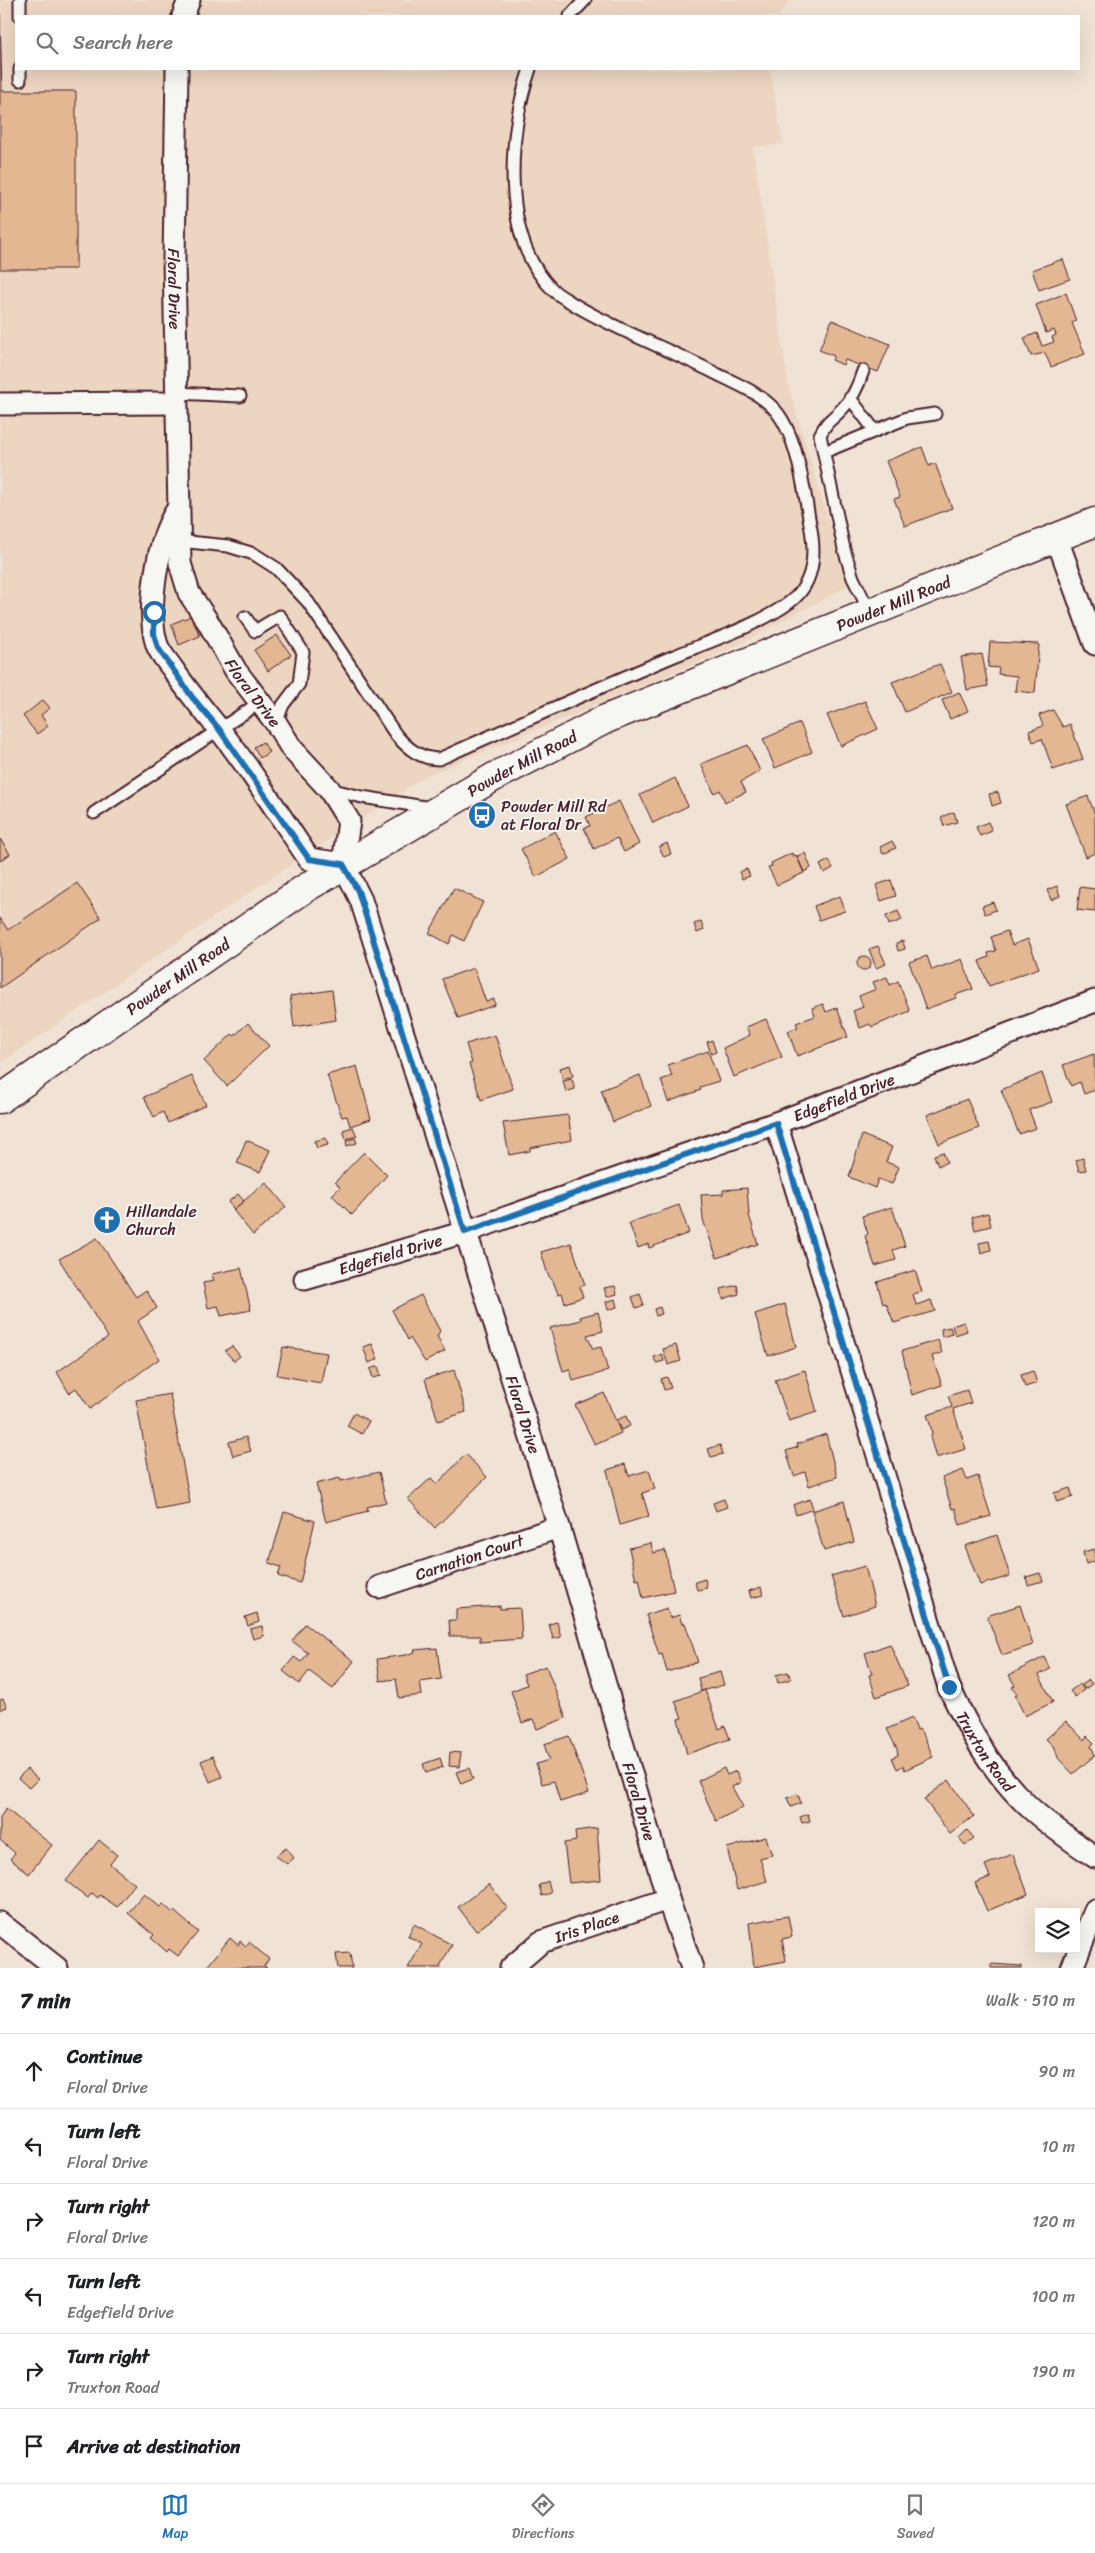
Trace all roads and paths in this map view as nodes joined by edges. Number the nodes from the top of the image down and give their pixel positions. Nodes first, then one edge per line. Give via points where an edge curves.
1 (20, 0) edge
2 (585, 0) edge
3 (20, 15) edge
4 (571, 15) edge
5 (177, 70) edge
6 (530, 70) edge
7 (863, 371) dead end
8 (240, 396) dead end
9 (176, 398) junction
10 (850, 398) junction
11 (0, 404) edge
12 (935, 414) dead end
13 (875, 431) junction
14 (824, 452) junction
15 (178, 508) junction
16 (1095, 522) edge
17 (1057, 539) junction
18 (179, 541) junction
19 (871, 614) junction
20 (245, 617) dead end
21 (1095, 644) edge
22 (259, 703) junction
23 (276, 723) junction
24 (219, 729) junction
25 (329, 789) junction
26 (438, 809) junction
27 (94, 813) dead end
28 (343, 864) junction
29 (1095, 1001) edge
30 (0, 1098) edge
31 (776, 1123) junction
32 (465, 1232) junction
33 (304, 1279) dead end
34 (559, 1526) junction
35 (379, 1586) dead end
36 (1095, 1857) edge
37 (668, 1899) junction
38 (1095, 1910) edge
39 (0, 1922) edge
40 (57, 1968) edge
41 (511, 1968) edge
42 (692, 1968) edge
43 (1072, 1968) edge

1 - 3 lane
2 - 4 lane
5 - 9 street, Floral Drive
6 - 18 lane via 515,144 514,202 522,240 537,269 553,291 590,314 759,396 775,410 784,423 798,464 814,543 812,565 801,593 764,617 439,759 427,759 407,747 396,735 308,602 276,568 254,554 228,546
7 - 10 lane via 858,388
8 - 9 lane
9 - 11 street
9 - 15 street, Floral Drive
10 - 13 lane
10 - 14 lane via 828,420 820,435
12 - 13 lane via 907,418
13 - 14 lane
14 - 19 lane via 844,549 853,578
15 - 18 street, Floral Drive
15 - 24 street via 162,541 156,572 154,634 163,655
16 - 17 main road, Powder Mill Road
17 - 19 main road, Powder Mill Road
17 - 21 street
18 - 22 street, Floral Drive via 180,563 189,593
19 - 26 main road, Powder Mill Road via 788,644 606,719
20 - 23 lane via 255,631 280,616 303,652 299,684 283,705
22 - 23 street, Floral Drive
22 - 24 lane
23 - 25 street, Floral Drive via 292,749
24 - 27 lane
24 - 28 street via 309,859
25 - 26 lane
25 - 28 street, Floral Drive via 349,821
26 - 28 main road, Powder Mill Road
28 - 30 main road, Powder Mill Road
28 - 32 street, Floral Drive via 358,891
29 - 31 street, Edgefield Drive
31 - 32 street, Edgefield Drive
31 - 36 street, Truxton Road via 949,1687 973,1735 1009,1785 1027,1805
32 - 33 street, Edgefield Drive
32 - 34 street, Floral Drive
34 - 35 street, Carnation Court
34 - 37 street, Floral Drive
37 - 41 street, Iris Place via 540,1942
37 - 42 street, Floral Drive
38 - 43 street
39 - 40 street

